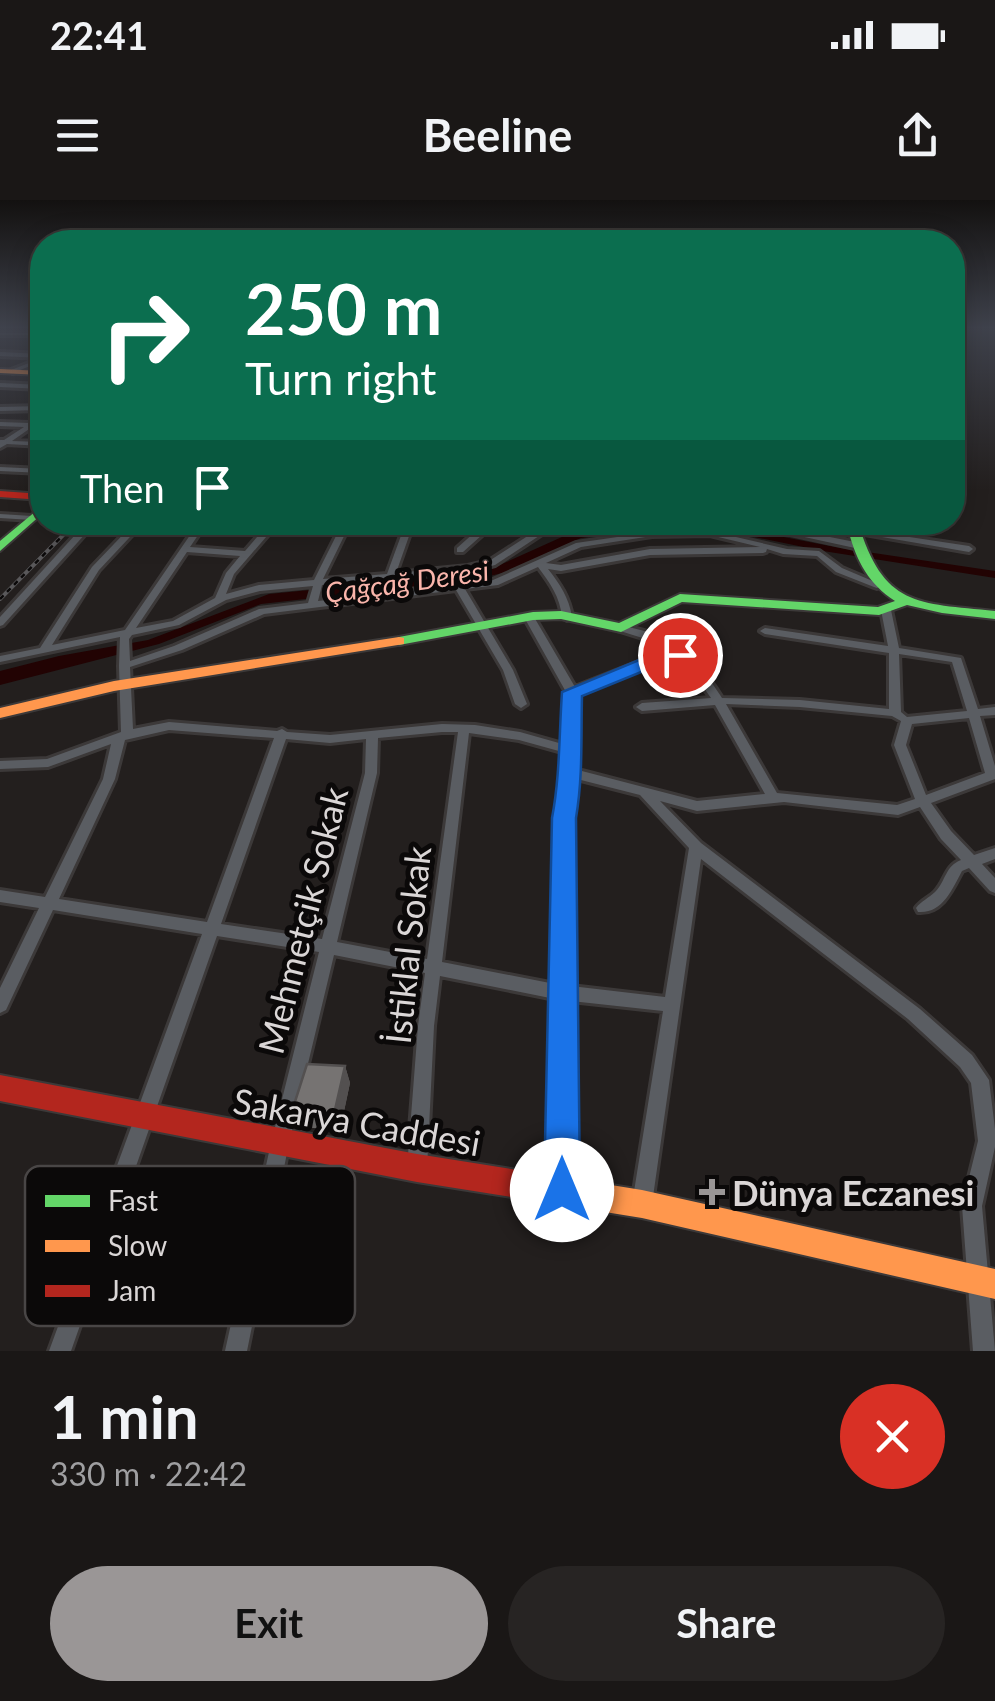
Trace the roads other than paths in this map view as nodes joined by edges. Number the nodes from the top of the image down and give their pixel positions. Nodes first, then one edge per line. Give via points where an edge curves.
1 (30, 408) edge
2 (0, 409) edge
3 (0, 424) edge
4 (30, 425) edge
5 (30, 426) edge
6 (2, 444) edge
7 (30, 444) edge
8 (0, 469) edge
9 (30, 471) edge
10 (0, 494) edge
11 (30, 496) edge
12 (30, 514) edge
13 (0, 516) edge
14 (30, 519) edge
15 (80, 535) edge
16 (128, 535) edge
17 (194, 535) edge
18 (264, 535) edge
19 (341, 535) edge
20 (405, 535) edge
21 (476, 535) edge
22 (535, 535) edge
23 (659, 535) edge
24 (718, 535) edge
25 (815, 535) edge
26 (855, 542) edge
27 (2, 543) edge
28 (184, 549) junction
29 (969, 549) dead end
30 (460, 550) dead end
31 (790, 552) junction
32 (247, 554) junction
33 (541, 565) junction
34 (391, 575) junction
35 (318, 584) junction
36 (877, 585) junction
37 (460, 589) junction
38 (219, 601) junction
39 (906, 602) junction
40 (312, 603) junction
41 (886, 610) junction
42 (995, 615) edge
43 (529, 617) junction
44 (568, 617) junction
45 (0, 623) edge
46 (483, 627) junction
47 (622, 628) junction
48 (765, 631) dead end
49 (127, 635) junction
50 (44, 650) junction
51 (675, 651) junction
52 (894, 652) junction
53 (0, 659) edge
54 (124, 669) junction
55 (572, 692) junction
56 (719, 701) junction
57 (521, 704) dead end
58 (642, 707) dead end
59 (995, 711) edge
60 (0, 713) edge
61 (972, 714) junction
62 (901, 717) junction
63 (464, 729) junction
64 (282, 733) junction
65 (123, 736) junction
66 (372, 737) junction
67 (569, 750) junction
68 (0, 765) edge
69 (572, 773) junction
70 (993, 775) edge
71 (645, 793) junction
72 (773, 798) junction
73 (924, 802) junction
74 (696, 848) junction
75 (995, 853) edge
76 (970, 862) junction
77 (995, 887) edge
78 (0, 896) edge
79 (47, 905) junction
80 (923, 908) dead end
81 (212, 929) junction
82 (330, 947) junction
83 (433, 968) junction
84 (564, 993) junction
85 (0, 1004) edge
86 (673, 1005) junction
87 (0, 1088) edge
88 (145, 1112) junction
89 (280, 1143) junction
90 (126, 1166) edge
91 (276, 1166) edge
92 (416, 1168) junction
93 (562, 1190) junction
94 (642, 1204) junction
95 (987, 1283) edge
96 (69, 1326) edge
97 (60, 1351) edge
98 (984, 1351) edge

1 - 2 street
3 - 4 street
5 - 6 street
6 - 7 street
8 - 9 street
10 - 11 street
12 - 13 street
14 - 27 street
15 - 45 street
16 - 50 street via 95,570
17 - 28 street
18 - 32 street
19 - 35 street
20 - 34 street
21 - 30 street
22 - 34 street via 492,563
23 - 33 street via 579,545
24 - 31 street
25 - 26 street
26 - 29 street
26 - 36 street
28 - 32 street
28 - 49 street
31 - 33 street via 694,549 561,568
31 - 36 street via 818,554
32 - 38 street
33 - 37 street
33 - 44 street
34 - 35 street
35 - 38 street via 259,588
35 - 40 street
36 - 39 street
37 - 40 street
37 - 46 street
38 - 49 street via 176,624
39 - 41 street
39 - 42 street
40 - 54 street via 262,611
41 - 47 street via 680,598
41 - 52 street
43 - 44 street
43 - 46 street
43 - 55 street
44 - 47 street
46 - 54 street
46 - 57 street
47 - 51 street
48 - 52 street
49 - 50 street
49 - 54 street
50 - 53 street
51 - 55 street
51 - 56 street
52 - 61 street via 957,660
52 - 62 street
54 - 60 street
54 - 65 street
55 - 67 street
56 - 58 street
56 - 62 street via 806,701
56 - 72 street
59 - 61 street
61 - 62 street
61 - 70 street
62 - 73 street via 900,744
63 - 66 street
63 - 67 street
63 - 83 street, İstiklal Sokak
64 - 65 street via 168,726
64 - 66 street
64 - 81 street
65 - 68 street via 48,763
65 - 79 street
66 - 82 street, Mehmetçik Sokak via 371,773
67 - 69 street
69 - 71 street
69 - 84 street via 564,818
70 - 73 street
71 - 72 street via 697,806
71 - 74 street
72 - 73 street via 898,810
73 - 76 street
74 - 86 street
74 - 95 street via 914,1014 980,1080 987,1141 972,1206
75 - 76 street
76 - 77 street
76 - 80 street
78 - 79 street
79 - 81 street
79 - 85 street
81 - 82 street
81 - 88 street
82 - 83 street
82 - 89 street, Mehmetçik Sokak
83 - 84 street
83 - 92 street, İstiklal Sokak
84 - 86 street
84 - 93 street
86 - 94 street
87 - 88 street, Sakarya Caddesi
88 - 89 street, Sakarya Caddesi
88 - 90 street
89 - 91 street, Mehmetçik Sokak
89 - 92 street, Sakarya Caddesi
92 - 93 street, Sakarya Caddesi
93 - 94 street, Sakarya Caddesi
94 - 95 street, Sakarya Caddesi
95 - 98 street
96 - 97 street

